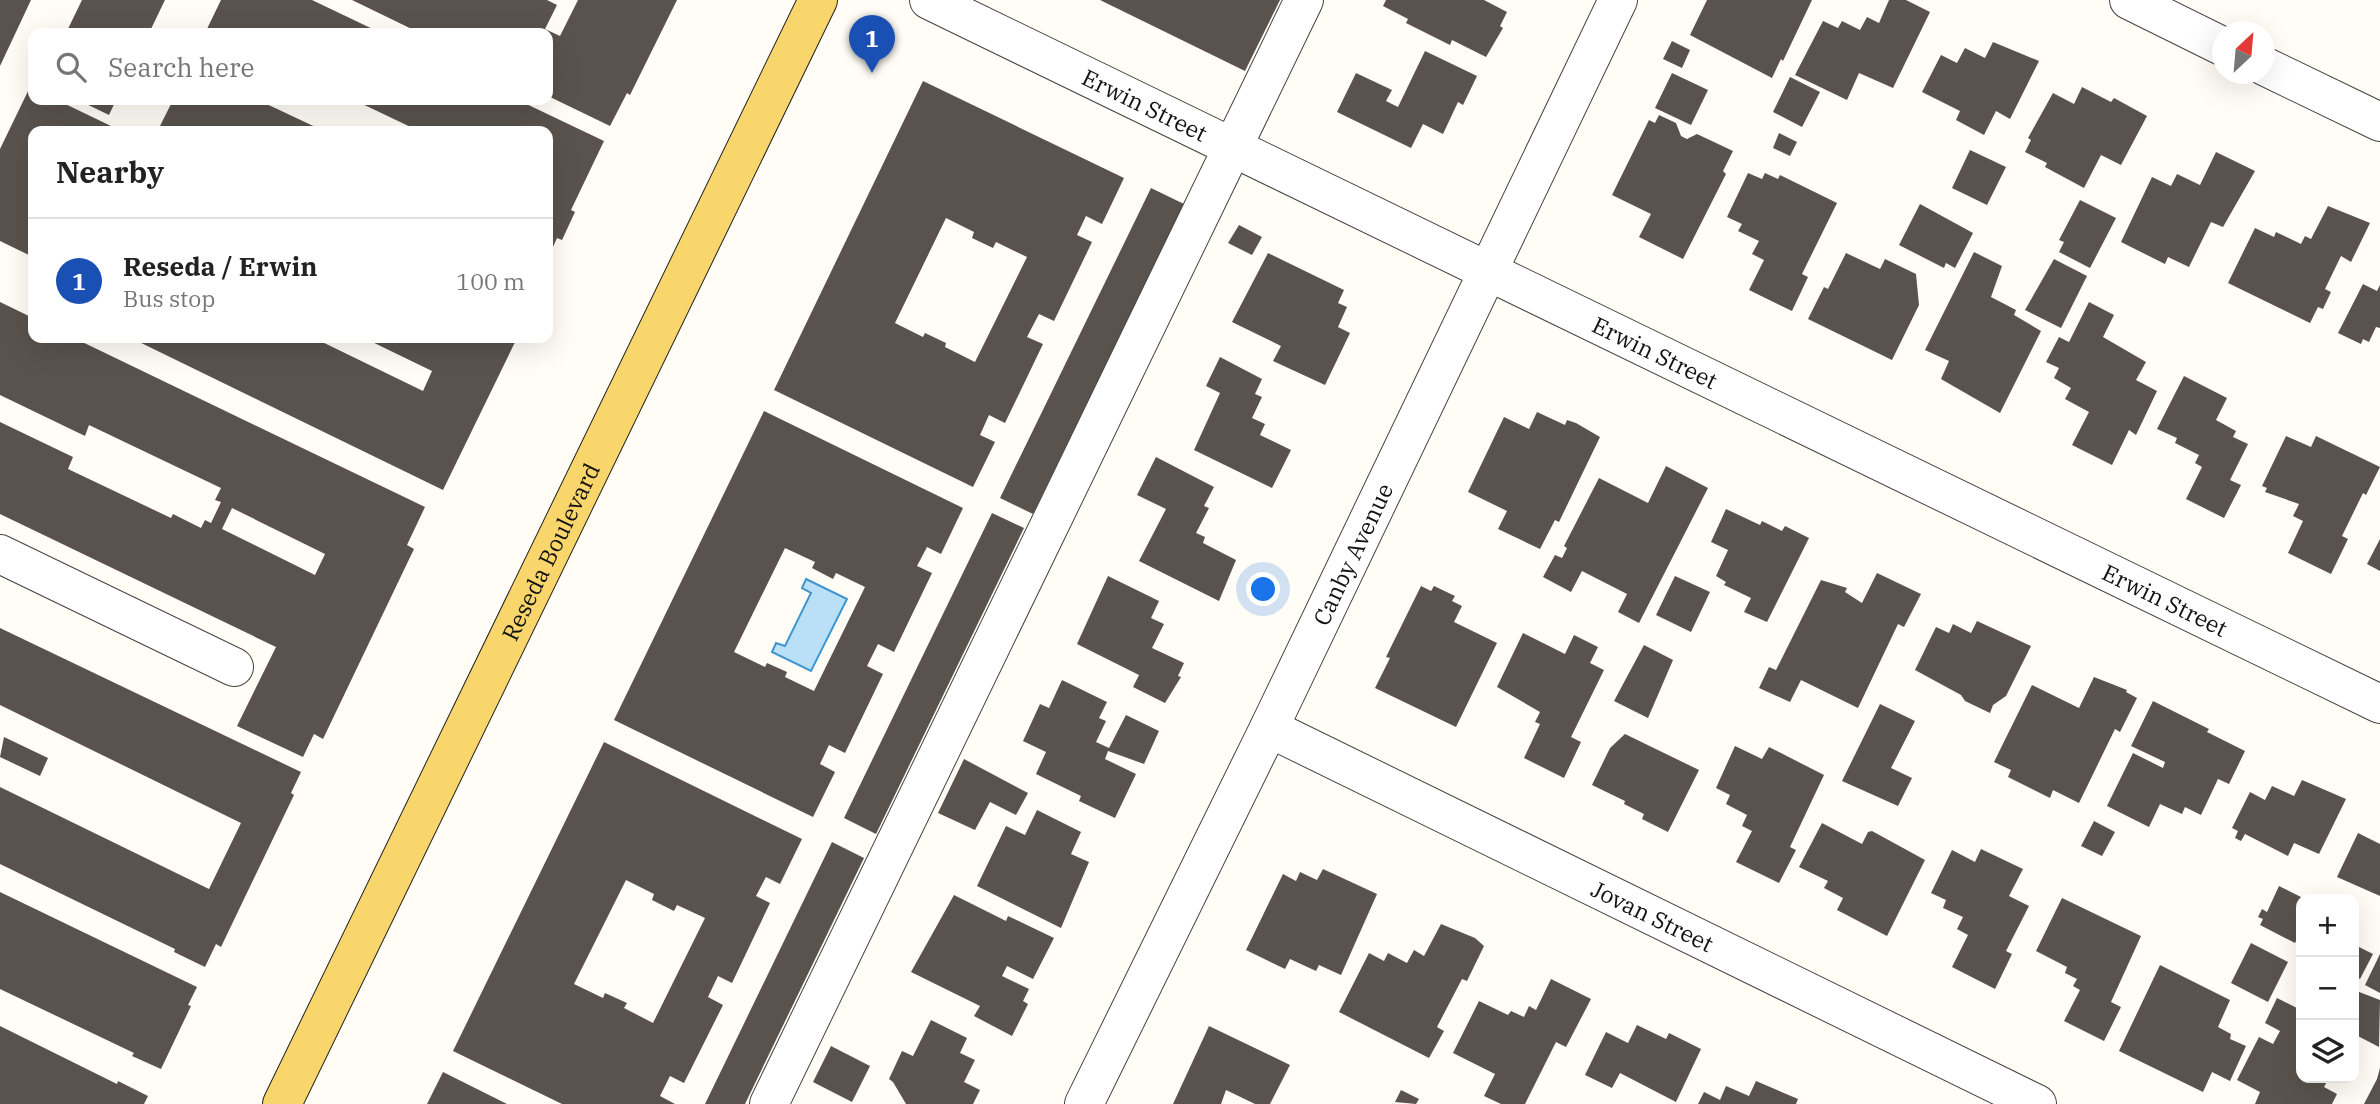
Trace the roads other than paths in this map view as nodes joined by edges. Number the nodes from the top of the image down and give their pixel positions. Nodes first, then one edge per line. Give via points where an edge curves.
1 (818, 0) edge
2 (929, 0) edge
3 (1304, 0) edge
4 (1618, 0) edge
5 (2129, 0) edge
6 (2212, 41) edge
7 (2275, 71) edge
8 (2380, 122) edge
9 (1233, 146) junction
10 (1488, 271) junction
11 (0, 554) edge
12 (234, 667) dead end
13 (2380, 704) edge
14 (1269, 728) junction
15 (282, 1104) edge
16 (769, 1104) edge
17 (1084, 1104) edge
18 (2037, 1104) edge

1 - 15 main road, Reseda Boulevard
2 - 9 street, Erwin Street
3 - 9 street
4 - 10 street, Canby Avenue
5 - 6 street
7 - 8 street
9 - 10 street, Erwin Street
9 - 16 street
10 - 13 street, Erwin Street
10 - 14 street, Canby Avenue
11 - 12 street
14 - 17 street, Canby Avenue
14 - 18 street, Jovan Street

